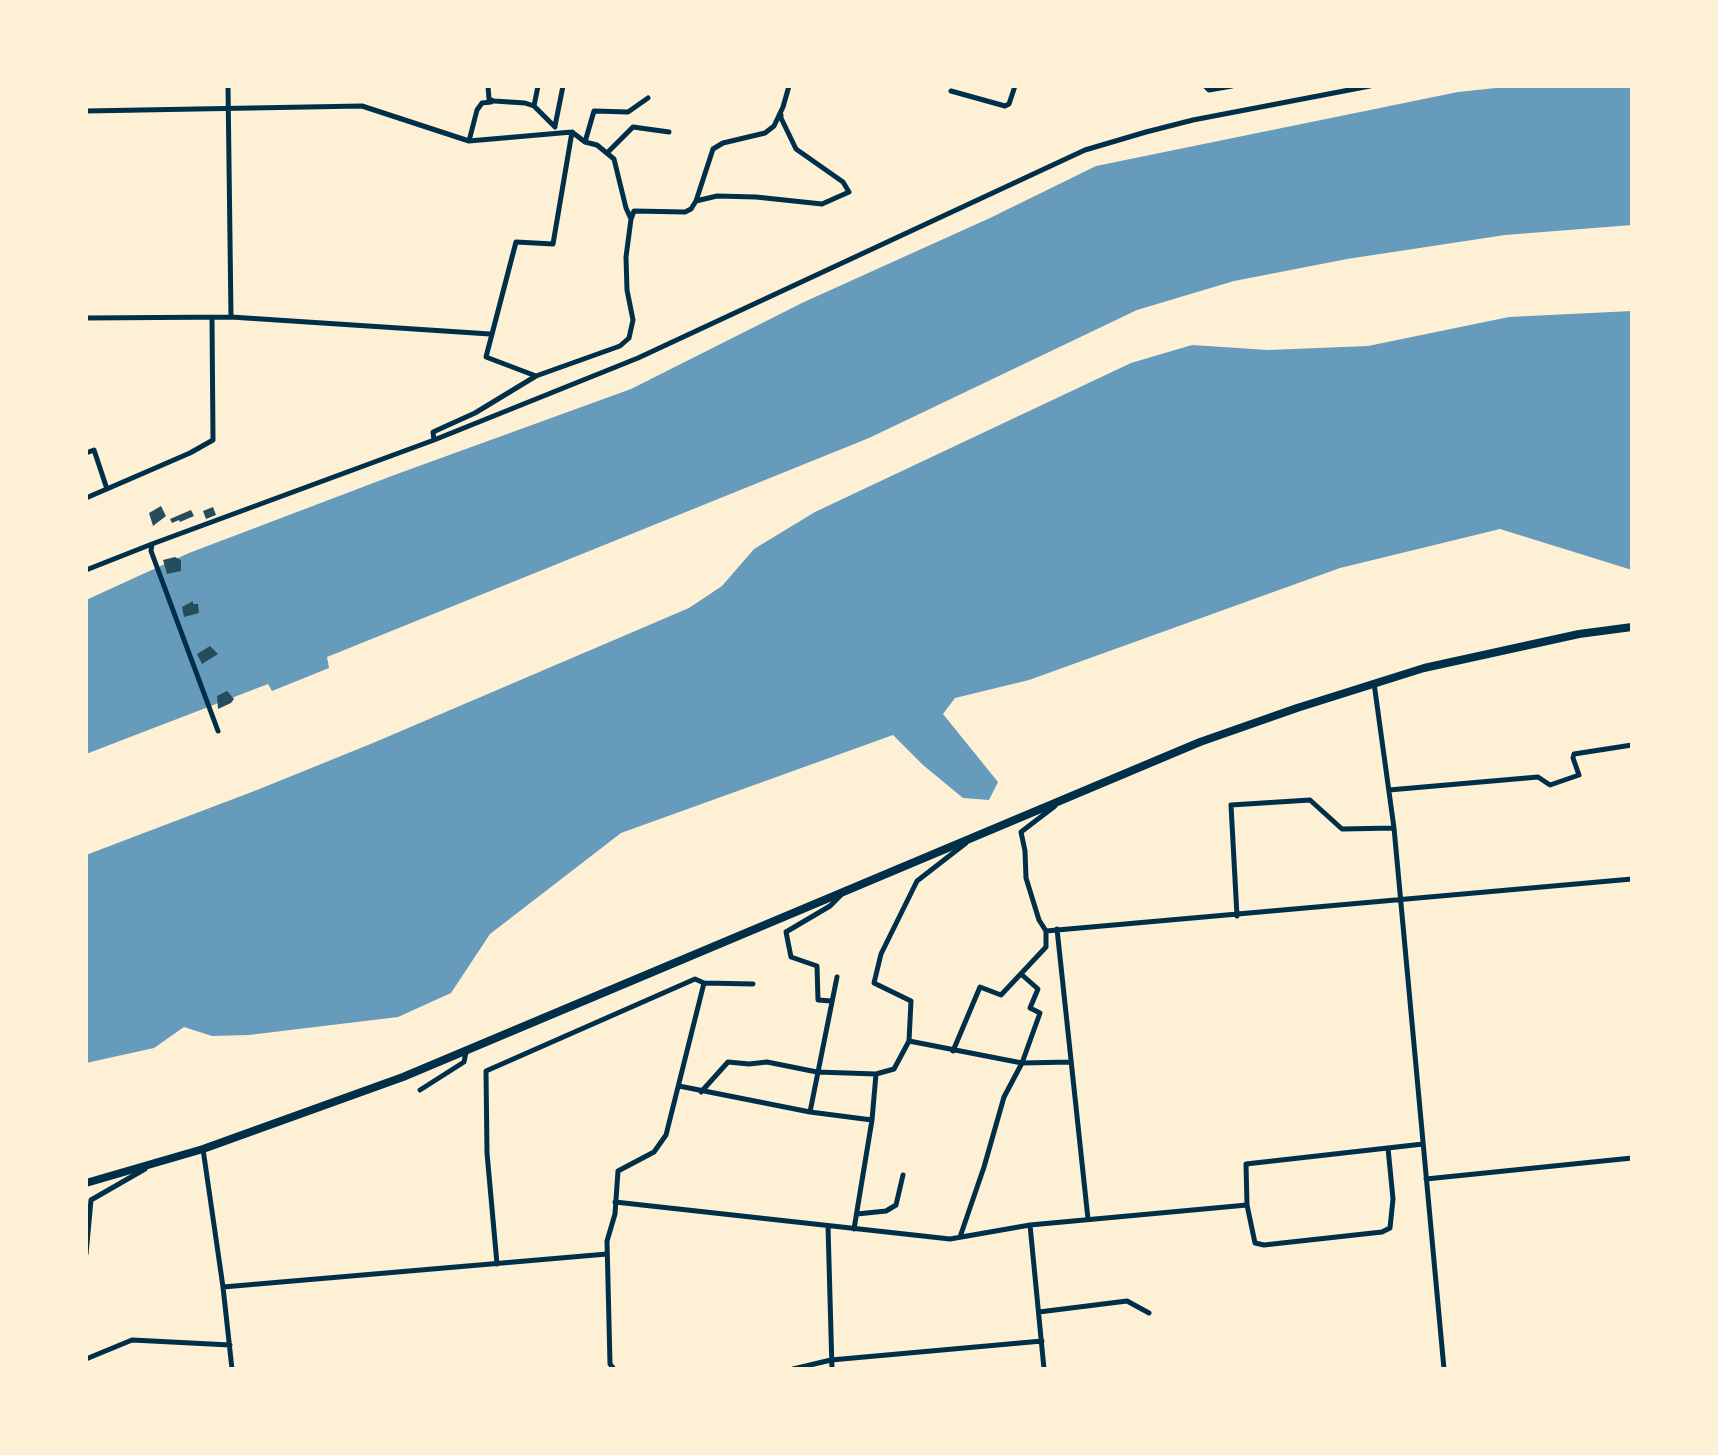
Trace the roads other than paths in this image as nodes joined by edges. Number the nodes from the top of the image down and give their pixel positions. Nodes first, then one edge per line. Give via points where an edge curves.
1 (228, 86) edge
2 (488, 86) edge
3 (538, 86) edge
4 (563, 86) edge
5 (789, 86) edge
6 (1015, 86) edge
7 (1205, 86) edge
8 (1232, 86) edge
9 (1370, 86) edge
10 (951, 91) dead end
11 (648, 97) dead end
12 (494, 101) junction
13 (534, 106) junction
14 (783, 107) junction
15 (229, 108) junction
16 (632, 110) junction
17 (86, 111) edge
18 (633, 127) junction
19 (554, 130) junction
20 (572, 132) junction
21 (669, 132) dead end
22 (469, 141) junction
23 (585, 142) junction
24 (607, 153) junction
25 (696, 201) junction
26 (631, 219) junction
27 (231, 317) junction
28 (86, 318) edge
29 (212, 318) junction
30 (490, 334) junction
31 (536, 376) junction
32 (434, 439) junction
33 (86, 453) edge
34 (107, 489) junction
35 (86, 498) edge
36 (152, 547) junction
37 (86, 570) edge
38 (1632, 627) edge
39 (1374, 683) junction
40 (218, 731) dead end
41 (1632, 745) edge
42 (1389, 790) junction
43 (1063, 799) junction
44 (1394, 828) junction
45 (974, 837) junction
46 (1632, 879) edge
47 (843, 893) junction
48 (1399, 899) junction
49 (1237, 916) junction
50 (1057, 929) junction
51 (1046, 932) junction
52 (1021, 974) junction
53 (837, 977) dead end
54 (704, 983) junction
55 (752, 984) dead end
56 (831, 1001) junction
57 (909, 1041) junction
58 (953, 1051) junction
59 (466, 1052) junction
60 (1071, 1062) junction
61 (1022, 1063) junction
62 (820, 1072) junction
63 (876, 1073) junction
64 (679, 1086) junction
65 (420, 1090) dead end
66 (701, 1092) junction
67 (810, 1112) junction
68 (872, 1120) junction
69 (1423, 1144) junction
70 (1388, 1148) junction
71 (203, 1149) junction
72 (1632, 1158) edge
73 (152, 1164) junction
74 (903, 1175) dead end
75 (1426, 1179) junction
76 (86, 1183) edge
77 (615, 1202) junction
78 (1247, 1205) junction
79 (857, 1214) junction
80 (1088, 1219) junction
81 (1030, 1225) junction
82 (828, 1226) junction
83 (854, 1229) junction
84 (960, 1237) junction
85 (86, 1254) edge
86 (607, 1254) junction
87 (497, 1264) junction
88 (223, 1287) junction
89 (1039, 1312) junction
90 (1149, 1313) dead end
91 (1042, 1341) junction
92 (230, 1345) junction
93 (86, 1359) edge
94 (831, 1360) junction
95 (232, 1369) edge
96 (614, 1369) edge
97 (793, 1369) edge
98 (832, 1369) edge
99 (1044, 1369) edge
100 (1444, 1369) edge

1 - 15 street
2 - 12 street via 489,99
3 - 13 street
4 - 19 street
5 - 14 street
6 - 10 street via 1006,106
7 - 8 street via 1209,90
9 - 32 street via 1181,123 1085,150 638,358
11 - 16 street
12 - 13 street
12 - 22 street via 482,103 477,110
13 - 19 street
14 - 25 street via 765,133 713,149
14 - 25 street via 780,118 796,149 843,182 849,192 822,204 718,196
15 - 17 street
15 - 22 street via 362,106
15 - 27 street
16 - 18 street
16 - 23 street via 594,111
18 - 21 street
18 - 24 street
19 - 20 street
19 - 22 street
20 - 23 street
20 - 30 street via 552,244 516,242
23 - 24 street
24 - 26 street via 614,159
25 - 26 street via 685,212 644,209 634,211
26 - 31 street via 626,257 626,290 633,320 629,338 620,346
27 - 29 street
27 - 30 street
28 - 29 street
29 - 34 street via 212,440
30 - 31 street via 486,357
31 - 32 street via 433,432
32 - 36 street
33 - 34 street via 94,450
34 - 35 street
36 - 37 street
36 - 40 street
38 - 39 main road via 1505,648
39 - 42 street
39 - 43 main road via 1200,742
41 - 42 street via 1574,754 1579,775 1550,785 1538,777
42 - 44 street
43 - 45 main road
43 - 51 street via 1021,832 1026,878
44 - 48 street
44 - 49 street via 1342,830 1310,800 1231,805
45 - 47 main road
45 - 57 street via 917,881 881,954 874,983 911,1001
46 - 48 street
47 - 56 street via 786,932 791,957 817,966 818,1000
47 - 59 main road
48 - 49 street
48 - 69 street
49 - 50 street
50 - 51 street
50 - 60 street
51 - 52 street via 1046,947
52 - 58 street via 1001,995 980,987
52 - 61 street via 1038,989 1030,1007 1040,1013
53 - 56 street
54 - 55 street
54 - 64 street
54 - 87 street via 695,979 486,1071 487,1153
56 - 62 street
57 - 58 street
57 - 63 street via 894,1069
58 - 61 street
59 - 65 street via 467,1058 458,1068
59 - 71 main road
60 - 61 street
60 - 80 street
61 - 84 street via 1004,1097
62 - 63 street
62 - 66 street via 767,1062 728,1062
62 - 67 street
63 - 68 street
64 - 66 street
64 - 77 street via 666,1135 654,1152 618,1171
66 - 67 street
67 - 68 street
68 - 79 street
69 - 70 street
69 - 75 street
70 - 78 street via 1246,1164
70 - 78 street via 1390,1228 1259,1245 1252,1239
71 - 73 main road
71 - 88 street
72 - 75 street
73 - 76 main road
73 - 85 street via 91,1200
74 - 79 street via 896,1205 886,1211
75 - 100 street
77 - 82 street
77 - 86 street
78 - 80 street
79 - 83 street
80 - 81 street
81 - 84 street
81 - 89 street
82 - 83 street
82 - 94 street
83 - 84 street
86 - 87 street
86 - 96 street via 610,1364
87 - 88 street
88 - 92 street
89 - 90 street via 1127,1301
89 - 91 street
91 - 94 street
91 - 99 street
92 - 93 street via 132,1340
92 - 95 street
94 - 97 street
94 - 98 street

